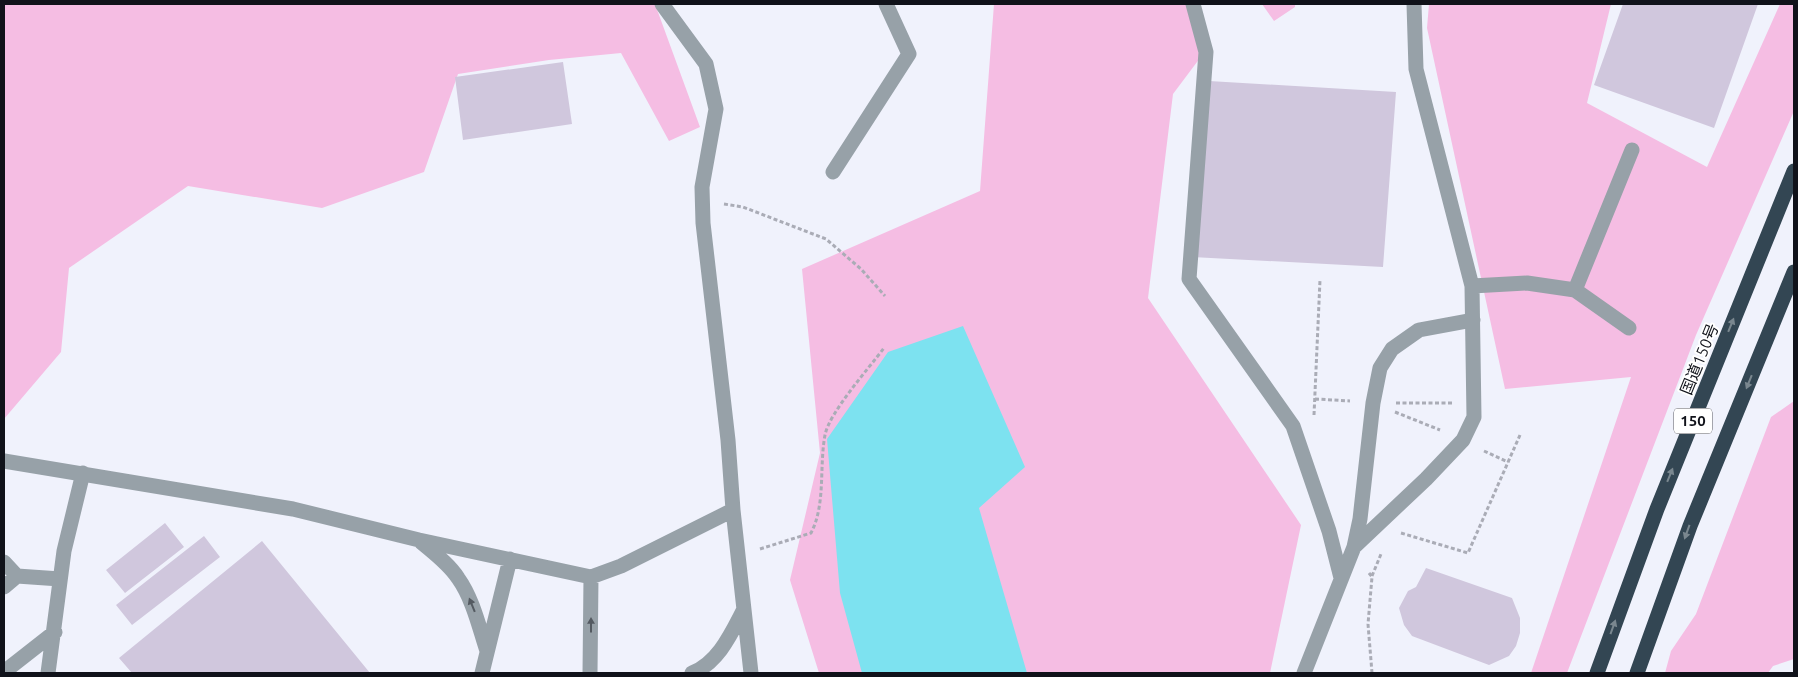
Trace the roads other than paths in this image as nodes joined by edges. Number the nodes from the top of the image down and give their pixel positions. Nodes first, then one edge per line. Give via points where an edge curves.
1 (662, 4) edge
2 (886, 4) edge
3 (1193, 4) edge
4 (1414, 4) edge
5 (1632, 150) dead end
6 (1794, 170) edge
7 (833, 172) dead end
8 (1794, 272) edge
9 (1472, 286) junction
10 (1575, 290) junction
11 (1473, 320) junction
12 (1629, 328) dead end
13 (4, 461) edge
14 (84, 473) junction
15 (732, 510) junction
16 (419, 540) junction
17 (1354, 547) junction
18 (510, 559) junction
19 (4, 562) edge
20 (16, 576) junction
21 (591, 577) junction
22 (1341, 578) junction
23 (60, 579) junction
24 (4, 587) edge
25 (743, 611) junction
26 (55, 632) junction
27 (487, 651) junction
28 (4, 672) edge
29 (48, 673) edge
30 (482, 673) edge
31 (590, 673) edge
32 (692, 673) edge
33 (751, 673) edge
34 (1304, 673) edge
35 (1596, 673) edge
36 (1637, 673) edge

1 - 15 lane via 706,64 716,109 702,187 703,224 728,440
2 - 7 lane via 909,54
3 - 22 lane via 1206,52 1189,279 1292,426 1329,531
4 - 9 lane via 1416,69
5 - 10 lane
35 -> 6 highway, 国道150号 / 150 via 1657,509
8 -> 36 highway, 150 via 1690,526
9 - 10 lane via 1527,283
9 - 11 lane
10 - 12 lane
11 - 17 lane via 1474,417 1463,440
11 - 17 lane via 1419,330 1392,349 1380,368
13 - 14 lane
14 - 16 lane via 293,509
14 - 23 lane
15 - 21 lane via 621,566
15 - 25 lane
16 - 18 lane
27 -> 16 lane via 472,603 459,578
17 - 22 lane
18 - 21 lane
18 - 27 lane
19 - 20 lane
20 - 23 lane
20 - 24 lane
31 -> 21 lane
22 - 34 lane
23 - 26 lane
25 - 32 lane via 724,646 700,670
25 - 33 lane
26 - 28 lane
26 - 29 lane
27 - 30 lane

